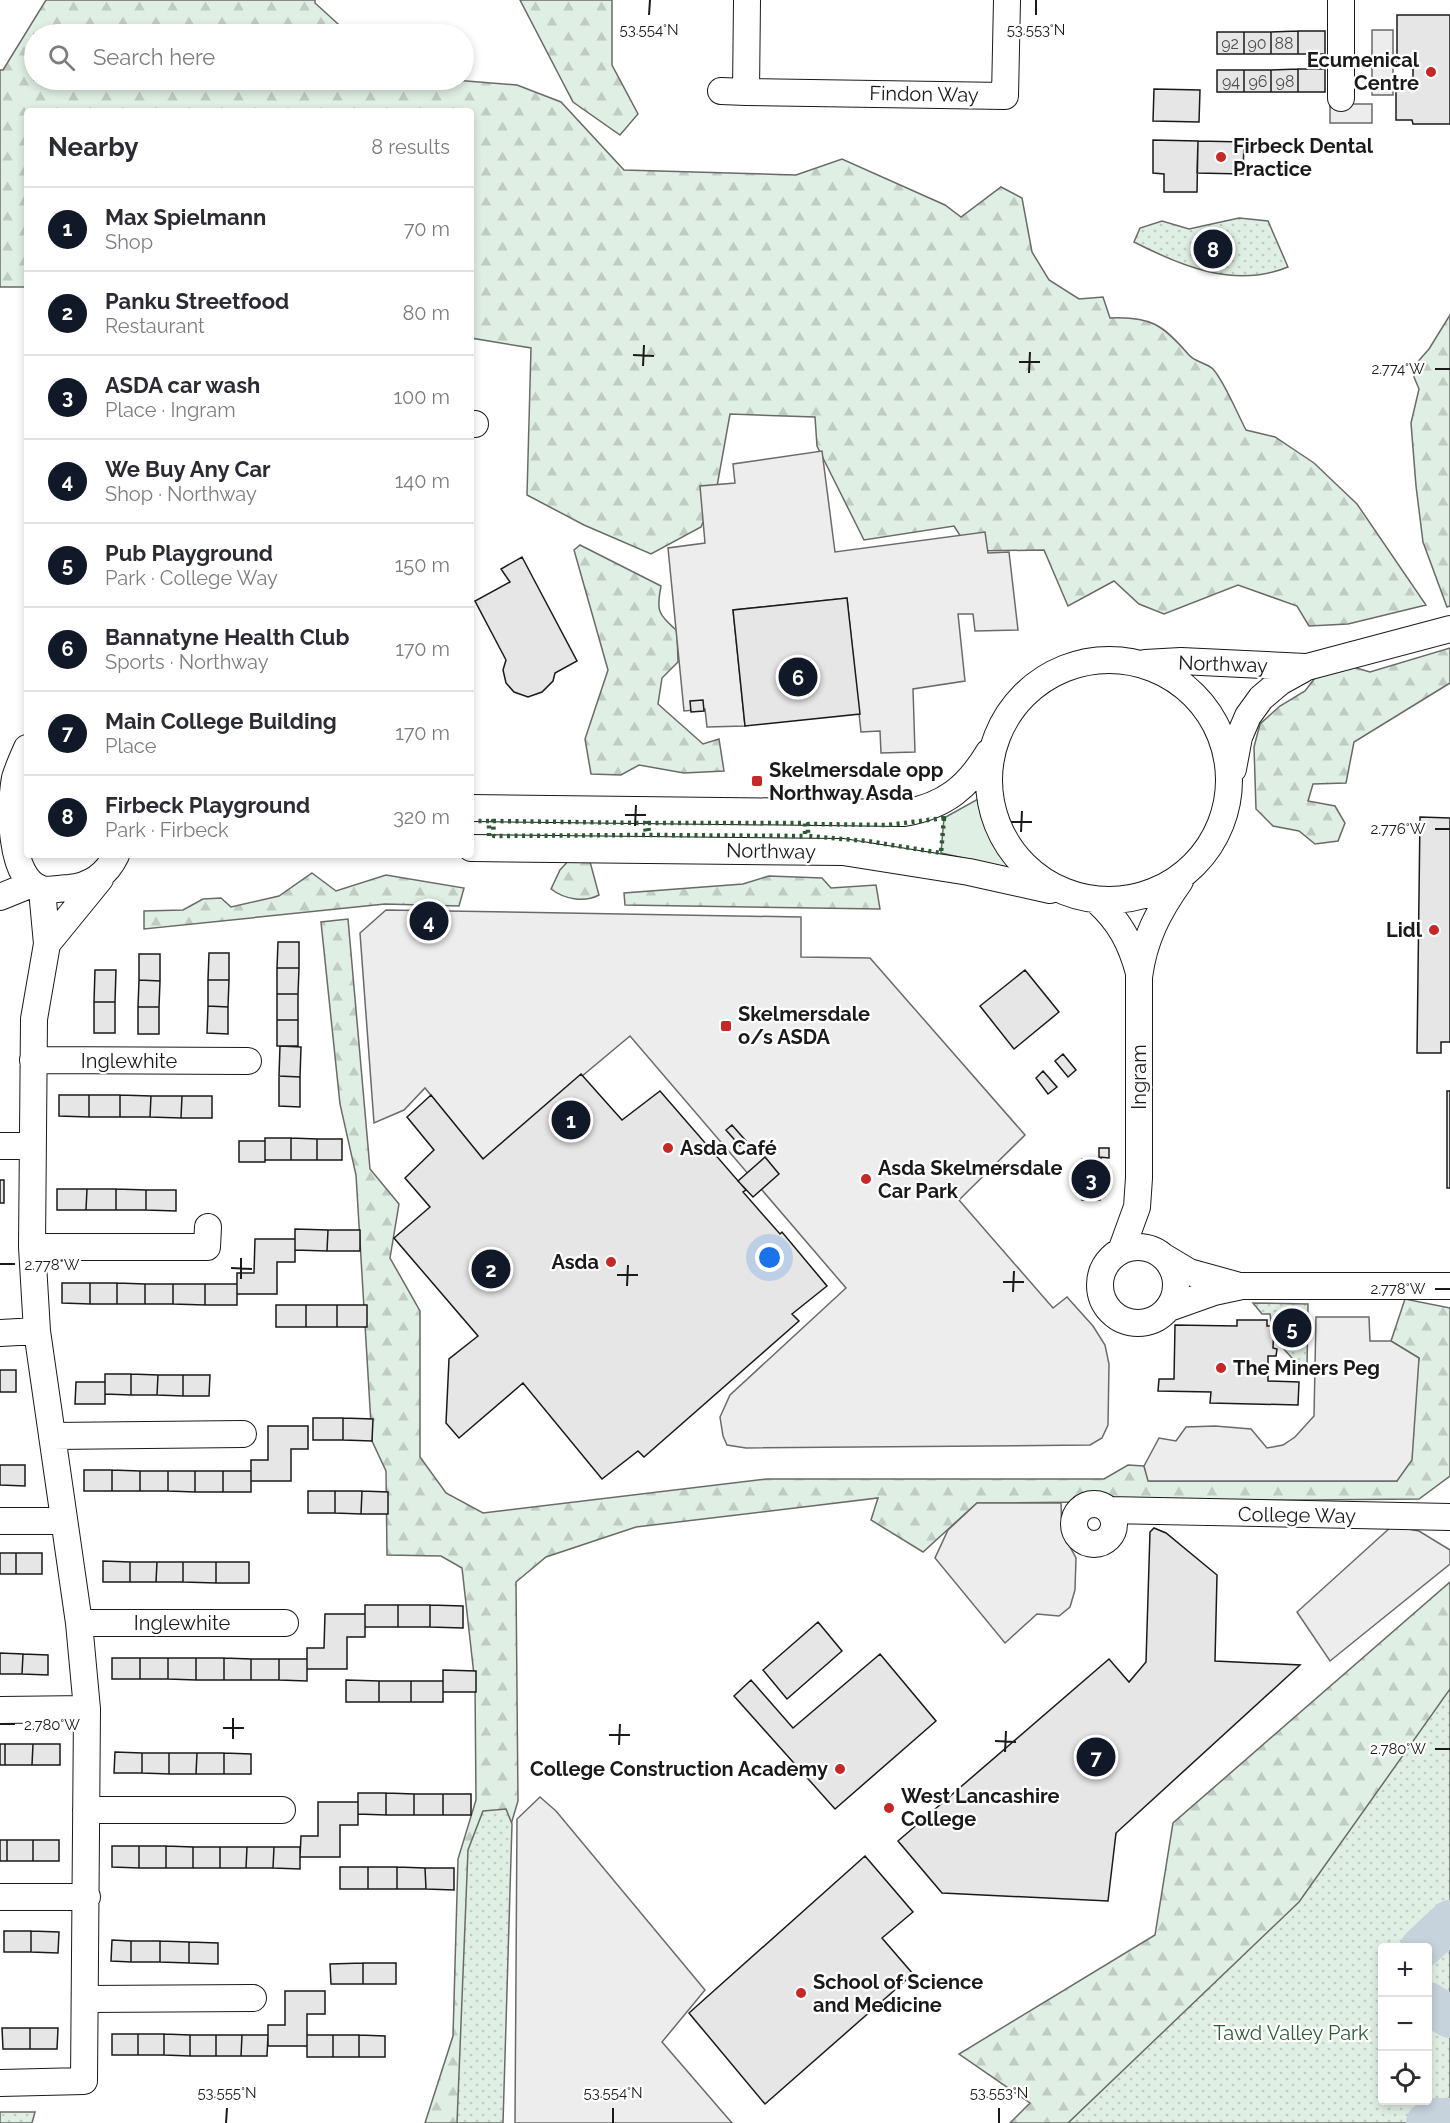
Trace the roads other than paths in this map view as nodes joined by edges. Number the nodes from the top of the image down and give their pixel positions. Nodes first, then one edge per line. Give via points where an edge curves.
1 (747, 0) edge
2 (1007, 0) edge
3 (1341, 0) edge
4 (1341, 98) dead end
5 (1450, 629) edge
6 (1139, 663) junction
7 (1307, 667) junction
8 (993, 745) junction
9 (24, 749) edge
10 (24, 754) edge
11 (0, 761) edge
12 (1230, 789) junction
13 (474, 808) edge
14 (474, 848) edge
15 (116, 862) edge
16 (1183, 876) junction
17 (37, 887) junction
18 (1067, 894) junction
19 (0, 897) edge
20 (1097, 901) junction
21 (46, 944) junction
22 (1139, 976) junction
23 (33, 1060) junction
24 (234, 1069) dead end
25 (0, 1146) edge
26 (31, 1146) junction
27 (1139, 1178) junction
28 (208, 1227) dead end
29 (32, 1247) junction
30 (1121, 1251) junction
31 (1159, 1254) junction
32 (1242, 1286) junction
33 (1450, 1286) edge
34 (1170, 1308) junction
35 (37, 1331) junction
36 (0, 1333) edge
37 (243, 1434) dead end
38 (52, 1436) junction
39 (1111, 1516) dead end
40 (1450, 1517) edge
41 (0, 1521) edge
42 (64, 1521) junction
43 (79, 1623) junction
44 (285, 1623) dead end
45 (87, 1709) junction
46 (0, 1710) edge
47 (86, 1810) junction
48 (282, 1810) dead end
49 (0, 1897) edge
50 (87, 1897) junction
51 (253, 1998) dead end
52 (87, 1999) junction
53 (0, 2083) edge

1 - 2 street, Findon Way via 734,91 1005,96
3 - 4 street
5 - 7 street, Northway
6 - 7 street, Northway
6 - 8 street via 1096,660 1062,669 1032,687 1008,713
6 - 12 street via 1177,680 1207,709 1225,747
7 - 12 street, Northway via 1274,687 1248,716 1239,737
8 - 13 street, Northway via 975,775 956,794 904,813
8 - 18 street via 988,775 991,805 1001,834 1018,860 1041,880
9 - 11 street
10 - 17 street via 15,777 11,812 14,843 22,868
12 - 16 street, Northway via 1222,822 1206,851
14 - 18 street, Northway via 843,852 969,872
15 - 17 street via 81,887
15 - 21 street
16 - 20 street via 1137,897
16 - 22 street, Ingram via 1149,933
17 - 19 street
17 - 21 street
18 - 20 street
20 - 22 street, Ingram via 1125,933
21 - 23 street via 34,1019
22 - 27 street, Ingram
23 - 24 street, Inglewhite
23 - 26 street
25 - 26 street
26 - 29 street
27 - 30 street, Ingram via 1137,1207
27 - 31 street, Ingram via 1146,1231
28 - 29 street via 207,1247
29 - 35 street
30 - 31 street via 1144,1247
30 - 34 street via 1110,1258 1100,1277 1101,1296 1107,1308 1126,1322 1139,1324 1161,1317
31 - 32 street via 1190,1272
31 - 34 street via 1171,1265 1177,1286
32 - 33 street
32 - 34 street
35 - 36 street
35 - 38 street
37 - 38 street
38 - 42 street
39 - 40 street, College Way via 1144,1512
41 - 42 street
42 - 43 street
43 - 44 street, Inglewhite
43 - 45 street
45 - 46 street
45 - 47 street
47 - 48 street
47 - 50 street
49 - 50 street
50 - 52 street
51 - 52 street
52 - 53 street via 84,2081

